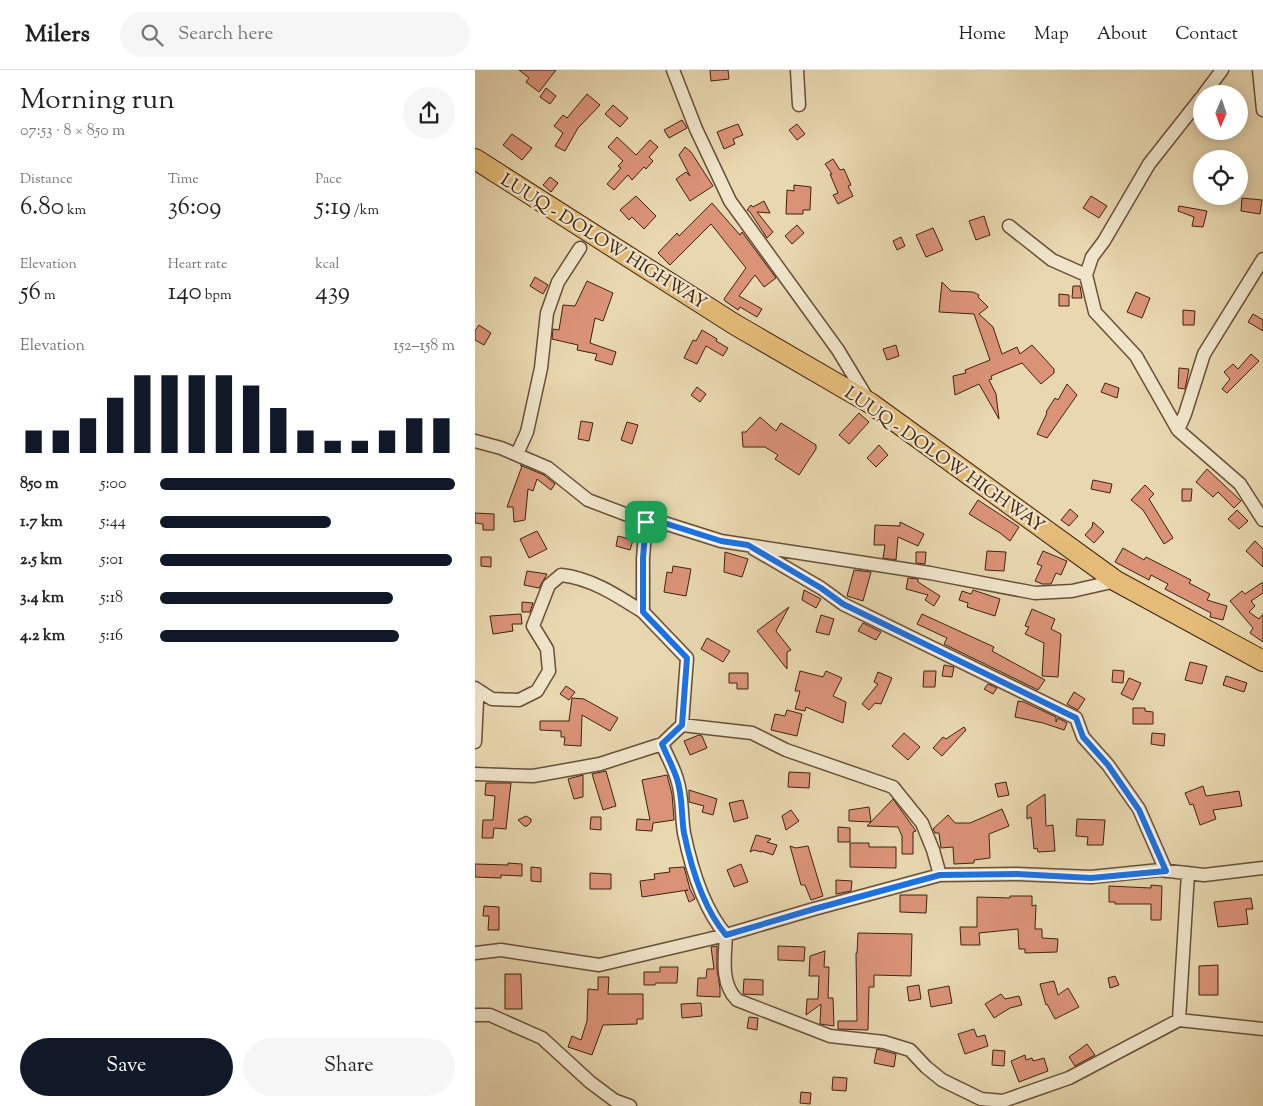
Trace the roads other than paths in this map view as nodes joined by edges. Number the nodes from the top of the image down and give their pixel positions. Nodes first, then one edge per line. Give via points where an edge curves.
1 (673, 70) edge
2 (797, 70) edge
3 (1222, 70) edge
4 (1259, 70) edge
5 (1211, 85) edge
6 (799, 105) dead end
7 (1193, 108) edge
8 (1263, 110) edge
9 (475, 159) edge
10 (1009, 226) dead end
11 (580, 248) dead end
12 (1263, 259) edge
13 (1086, 276) junction
14 (869, 403) junction
15 (1178, 430) junction
16 (475, 441) edge
17 (517, 454) junction
18 (1263, 520) edge
19 (646, 522) junction
20 (748, 545) junction
21 (1116, 582) junction
22 (643, 612) junction
23 (1263, 661) edge
24 (475, 688) edge
25 (475, 696) edge
26 (682, 725) junction
27 (475, 742) edge
28 (662, 744) junction
29 (475, 774) edge
30 (1263, 868) edge
31 (1166, 871) junction
32 (1188, 873) junction
33 (940, 875) junction
34 (726, 935) junction
35 (475, 954) edge
36 (475, 1015) edge
37 (1179, 1020) junction
38 (1263, 1029) edge
39 (631, 1106) edge

1 - 14 street via 730,201 838,350
2 - 6 street
3 - 5 street
4 - 8 street
7 - 13 street via 1149,164 1092,257
9 - 14 main road, LUUQ - DOLOW HIGHWAY via 734,324
10 - 13 street via 1052,260
11 - 17 street via 558,282 547,313 541,368 527,432
12 - 15 street via 1204,354
13 - 15 street via 1095,312 1136,356
14 - 21 main road, LUUQ - DOLOW HIGHWAY
15 - 18 street via 1240,484
16 - 17 street
17 - 19 street via 548,468 588,500
19 - 20 street via 661,522 721,541
19 - 22 street
20 - 21 street via 1035,593 1072,591
20 - 31 street via 843,604 1076,718 1083,737 1108,765 1139,810
21 - 23 main road, LUUQ - DOLOW HIGHWAY
22 - 24 street via 575,576 561,575 549,585 533,626 547,649 549,671 537,691 519,700 492,699
22 - 26 street via 687,658
25 - 27 street
26 - 28 street
26 - 33 street via 752,733 786,750 893,787 921,823
28 - 29 street via 600,764 533,776
28 - 34 street via 677,779 684,832 697,880 715,922
30 - 32 street via 1204,875
31 - 32 street
31 - 33 street via 1091,878 1017,874
32 - 37 street
33 - 34 street
34 - 35 street via 599,965 501,950
34 - 37 street via 724,966 729,992 737,1000 830,1036 884,1042 910,1050 942,1080 981,1098 1003,1100 1069,1078
36 - 39 street via 490,1015 541,1038 590,1082 614,1100
37 - 38 street

